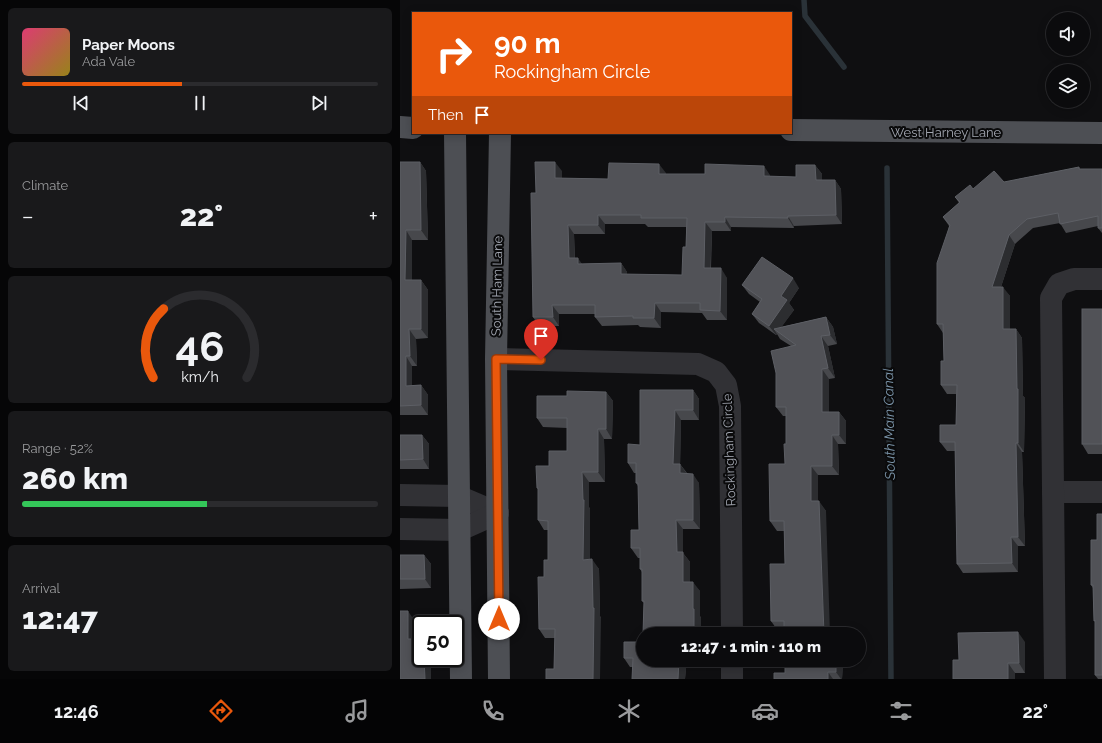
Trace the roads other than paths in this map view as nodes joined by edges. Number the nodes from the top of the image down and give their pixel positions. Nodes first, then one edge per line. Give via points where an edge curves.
1 (400, 127) edge
2 (412, 128) edge
3 (792, 130) edge
4 (1102, 133) edge
5 (455, 134) edge
6 (500, 134) edge
7 (1102, 279) edge
8 (496, 359) junction
9 (1053, 492) junction
10 (1102, 492) edge
11 (400, 495) edge
12 (458, 496) junction
13 (498, 513) junction
14 (400, 529) edge
15 (460, 530) junction
16 (732, 627) edge
17 (732, 667) edge
18 (461, 679) edge
19 (499, 679) edge
20 (732, 679) edge
21 (1055, 679) edge

1 - 2 main road
3 - 4 main road, West Harney Lane
5 - 12 main road
6 - 8 main road, South Ham Lane
7 - 9 street via 1074,279 1058,284 1051,298
8 - 13 main road, South Ham Lane
8 - 16 street, Rockingham Circle via 698,364 716,372 726,385 730,406
9 - 10 street
9 - 21 street
11 - 12 street
12 - 13 street
12 - 15 main road
13 - 15 street
13 - 19 main road, South Ham Lane
14 - 15 street
15 - 18 main road
17 - 20 street

